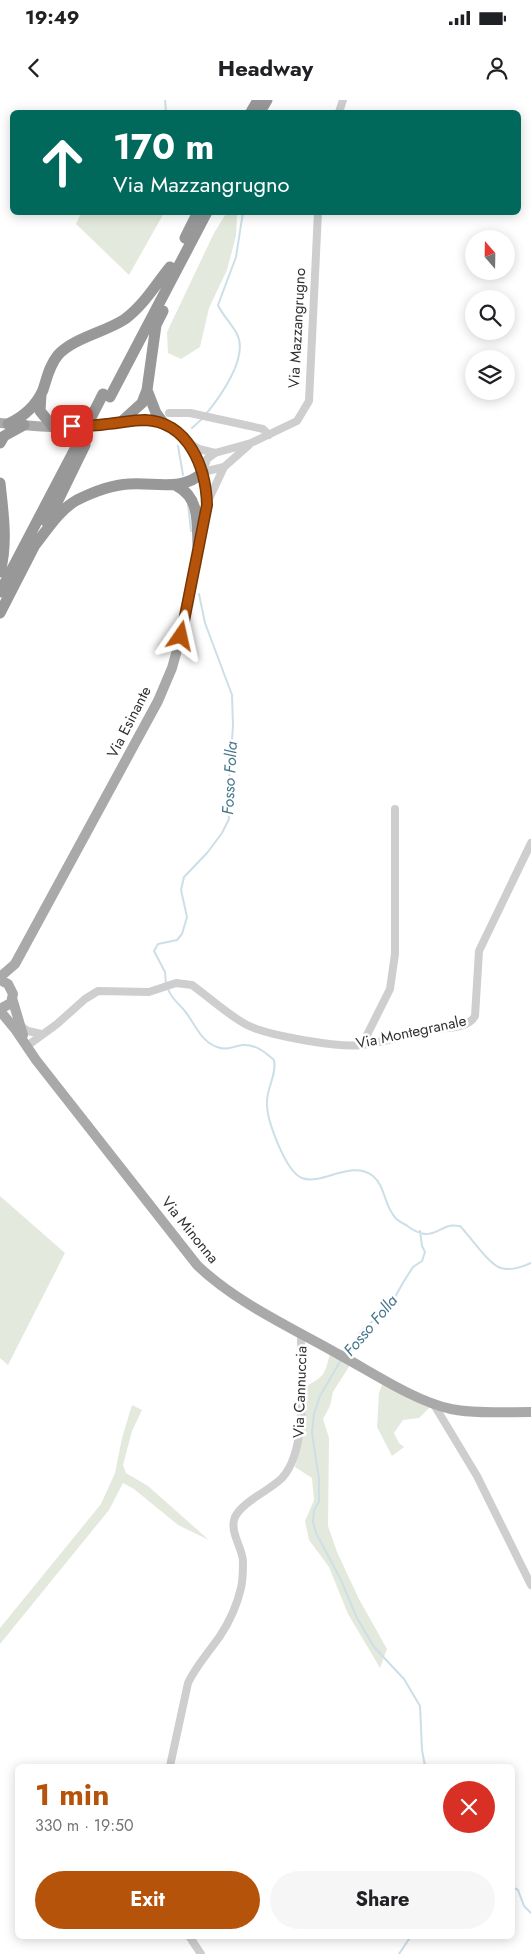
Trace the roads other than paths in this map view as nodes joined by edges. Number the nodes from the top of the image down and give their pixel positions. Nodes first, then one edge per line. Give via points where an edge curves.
1 (197, 215) edge
2 (205, 215) edge
3 (318, 215) edge
4 (173, 269) junction
5 (42, 390) junction
6 (147, 390) junction
7 (168, 414) dead end
8 (122, 422) junction
9 (4, 424) edge
10 (24, 425) junction
11 (165, 425) junction
12 (54, 428) junction
13 (269, 436) junction
14 (185, 440) junction
15 (0, 443) edge
16 (251, 443) junction
17 (82, 444) junction
18 (215, 453) junction
19 (224, 467) junction
20 (203, 472) junction
21 (0, 483) edge
22 (177, 486) junction
23 (207, 505) junction
24 (35, 545) junction
25 (198, 546) junction
26 (0, 572) edge
27 (0, 592) edge
28 (0, 613) edge
29 (395, 809) dead end
30 (531, 843) edge
31 (15, 964) junction
32 (0, 979) edge
33 (12, 994) junction
34 (0, 1010) edge
35 (20, 1026) junction
36 (41, 1034) junction
37 (362, 1045) junction
38 (26, 1046) junction
39 (301, 1334) junction
40 (433, 1403) junction
41 (531, 1412) edge
42 (531, 1585) edge
43 (170, 1764) edge
44 (191, 1939) edge
45 (201, 1954) edge

1 - 4 highway
2 - 4 highway
3 - 13 street, Via Mazzangrugno via 309,401 297,421
4 - 5 highway via 134,312 60,353
4 - 6 highway via 176,284 156,325
4 - 17 highway
5 - 9 highway via 22,418
5 - 12 highway via 40,411
6 - 8 highway via 142,404
6 - 11 highway via 156,413
7 - 13 street via 196,414 263,429
8 - 11 main road via 146,420
8 - 12 main road
9 - 10 main road
10 - 12 main road
10 - 15 highway via 4,436
11 - 14 main road
13 - 16 street, Via Mazzangrugno
14 - 18 street via 199,449
14 - 20 main road
16 - 18 street, Via Mazzangrugno
16 - 19 street, Via Mazzangrugno
17 - 24 highway
17 - 27 highway
18 - 20 street via 207,459
19 - 20 street, Via Mazzangrugno
19 - 23 street, Via Mazzangrugno
20 - 22 highway
20 - 23 main road, Via Esinante
21 - 26 highway via 4,536
22 - 24 highway via 127,484 102,490 76,501 58,516
22 - 25 highway via 186,490 194,502
23 - 25 main road, Via Esinante
24 - 28 highway
25 - 31 main road, Via Esinante via 181,636 158,701
29 - 37 street via 395,954 390,989
30 - 37 street, Via Montegranale via 478,951 475,1016 472,1021
31 - 32 main road, Via Esinante
31 - 33 main road, Via Esinante
32 - 33 main road via 8,984
33 - 34 main road via 7,1006
33 - 35 main road, Via Minonna
34 - 38 main road, Via Minonna
35 - 36 street
35 - 38 main road, Via Minonna
36 - 37 street, Via Montegranale via 98,991 149,992 182,982 192,985 247,1025 268,1033 342,1045
36 - 38 street, Via Montegranale
38 - 39 main road, Via Minonna via 197,1265 214,1282
39 - 40 main road, Via Minonna
39 - 43 street, Via Cannuccia via 298,1448 282,1478 243,1507 235,1517 234,1527 243,1560 235,1610 188,1683
40 - 41 main road, Via Minonna via 451,1409
40 - 42 street via 477,1476
44 - 45 street

